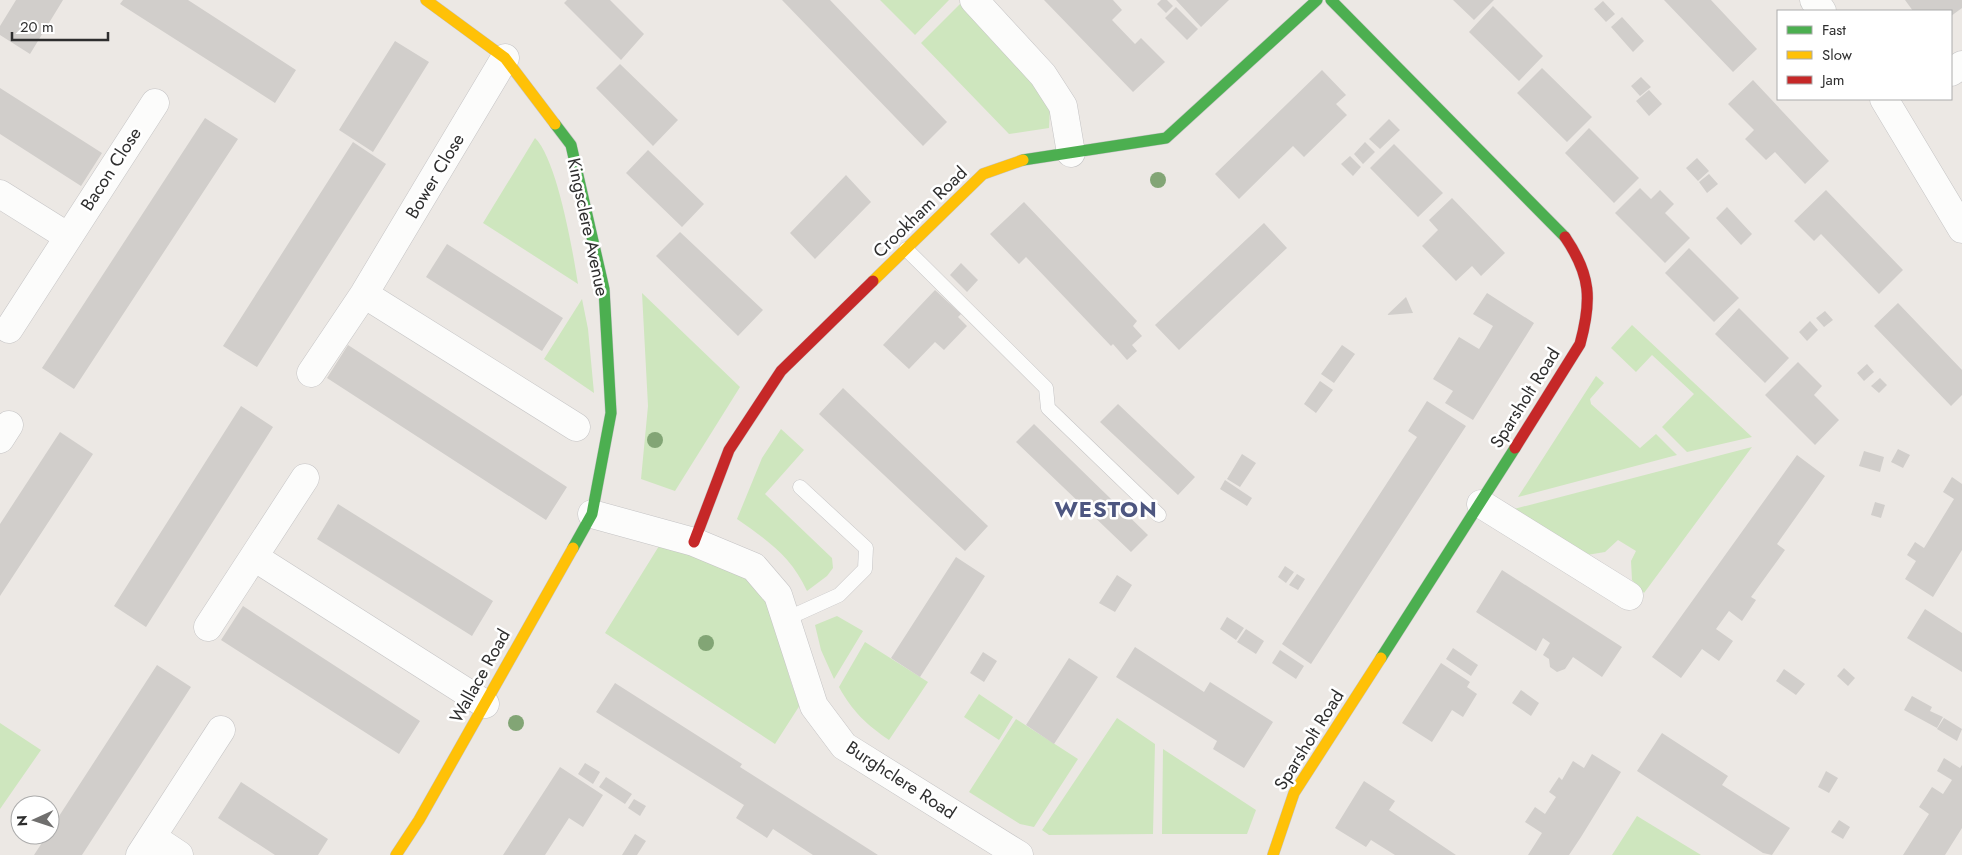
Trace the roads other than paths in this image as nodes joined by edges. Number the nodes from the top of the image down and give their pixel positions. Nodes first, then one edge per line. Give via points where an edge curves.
1 (426, 0) edge
2 (974, 0) edge
3 (1317, 0) edge
4 (1330, 0) edge
5 (505, 58) junction
6 (155, 102) dead end
7 (1896, 103) edge
8 (1071, 153) junction
9 (0, 194) edge
10 (1962, 229) edge
11 (68, 236) junction
12 (906, 249) junction
13 (364, 294) junction
14 (9, 328) dead end
15 (311, 373) dead end
16 (576, 427) dead end
17 (305, 478) dead end
18 (800, 487) dead end
19 (1481, 504) junction
20 (592, 514) junction
21 (1159, 515) dead end
22 (694, 542) junction
23 (254, 556) junction
24 (1629, 596) dead end
25 (786, 619) junction
26 (208, 627) dead end
27 (485, 704) junction
28 (221, 730) dead end
29 (146, 846) edge
30 (179, 855) edge
31 (396, 855) edge
32 (1019, 855) edge
33 (1273, 855) edge

1 - 5 street, Kingsclere Avenue
2 - 8 street via 1043,75 1063,106
3 - 8 street, Crookham Road via 1166,138
4 - 19 street, Sparsholt Road via 1564,236 1579,256 1589,286 1589,316 1580,344
5 - 13 street, Bower Close
5 - 20 street, Kingsclere Avenue via 571,146 604,289 611,414
6 - 11 street, Bacon Close
7 - 10 street
8 - 12 street, Crookham Road via 1027,158 983,174
9 - 11 street
11 - 14 street, Bacon Close
12 - 21 lane via 1046,388 1048,408
12 - 22 street, Crookham Road via 781,371 729,450
13 - 15 street, Bower Close
13 - 16 street
17 - 23 street
18 - 25 lane via 866,548 865,569 839,595
19 - 24 street
19 - 33 street, Sparsholt Road via 1294,793
20 - 22 street, Burghclere Road
20 - 27 street, Wallace Road
22 - 25 street, Burghclere Road via 754,568 778,595
23 - 26 street
23 - 27 street
25 - 32 street, Burghclere Road via 814,706 844,746
27 - 31 street, Wallace Road
28 - 29 street
29 - 30 street

